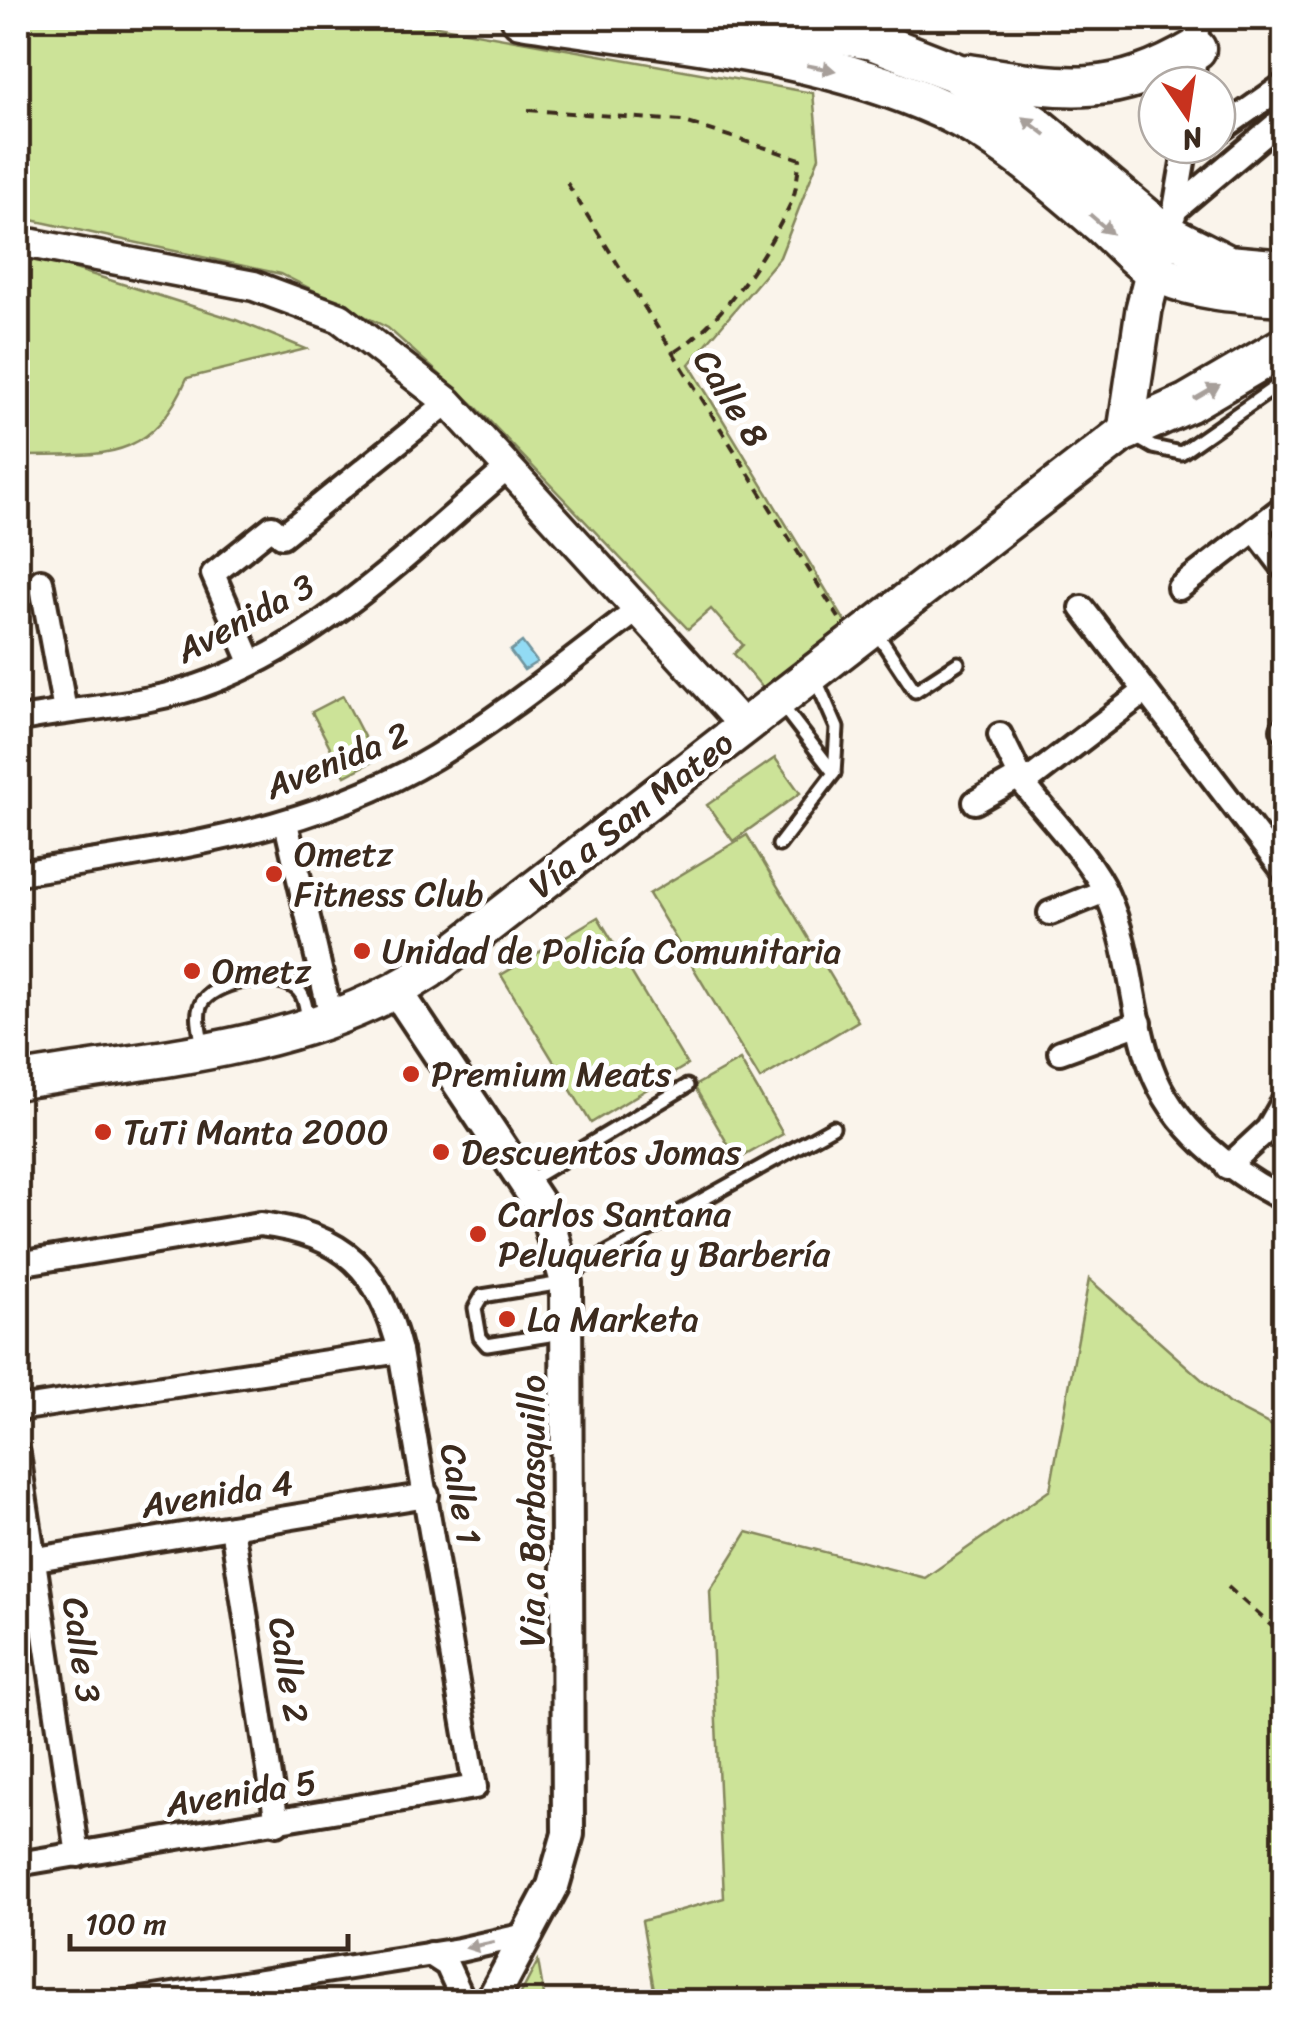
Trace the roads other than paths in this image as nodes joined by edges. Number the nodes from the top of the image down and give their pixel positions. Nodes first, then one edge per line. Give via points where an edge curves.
1 (521, 18) edge
2 (748, 18) edge
3 (1196, 50) edge
4 (954, 72) junction
5 (1284, 85) edge
6 (1237, 118) edge
7 (1284, 118) edge
8 (1185, 165) edge
9 (1169, 221) junction
10 (18, 241) edge
11 (1153, 269) junction
12 (1284, 270) edge
13 (1284, 296) edge
14 (1284, 347) edge
15 (1284, 381) edge
16 (448, 402) junction
17 (1126, 431) junction
18 (508, 468) junction
19 (1284, 507) edge
20 (1255, 530) junction
21 (1284, 568) edge
22 (41, 581) dead end
23 (1179, 588) dead end
24 (1082, 608) dead end
25 (639, 609) junction
26 (862, 632) junction
27 (252, 662) junction
28 (958, 663) dead end
29 (812, 672) junction
30 (1145, 691) junction
31 (777, 700) junction
32 (66, 711) junction
33 (27, 718) dead end
34 (744, 726) junction
35 (1000, 735) dead end
36 (834, 774) junction
37 (1022, 781) junction
38 (975, 802) dead end
39 (286, 823) junction
40 (779, 845) dead end
41 (1284, 871) edge
42 (18, 873) edge
43 (1105, 891) junction
44 (1050, 913) dead end
45 (397, 991) junction
46 (1140, 1023) junction
47 (321, 1025) junction
48 (203, 1050) junction
49 (1060, 1052) dead end
50 (18, 1081) edge
51 (688, 1086) dead end
52 (1284, 1100) edge
53 (833, 1127) dead end
54 (1227, 1166) junction
55 (525, 1182) junction
56 (1284, 1199) edge
57 (18, 1264) edge
58 (566, 1277) junction
59 (569, 1331) junction
60 (400, 1351) junction
61 (18, 1409) edge
62 (18, 1454) edge
63 (427, 1495) junction
64 (232, 1528) junction
65 (26, 1560) edge
66 (475, 1787) joint
67 (277, 1824) junction
68 (78, 1855) junction
69 (18, 1864) edge
70 (530, 1934) junction
71 (430, 1954) junction
72 (128, 2002) edge
73 (464, 2002) edge
74 (491, 2002) edge

1 -> 11 highway via 846,72 896,90 996,140
2 - 4 highway via 872,40
3 - 4 highway via 1155,74 1105,86
9 -> 4 highway
5 - 6 street
7 - 9 street
8 - 9 street
9 - 11 main road
9 - 12 highway via 1228,265
10 - 16 street via 296,298 340,318
11 - 13 highway via 1216,290
11 - 17 main road
17 -> 14 highway
15 - 17 lane via 1181,452 1153,447
16 - 18 street
16 - 27 street via 282,536 272,526 212,574
17 - 26 main road, Vía a San Mateo
18 - 25 street
18 - 27 street, Avenida 3 via 345,606
19 - 20 street
20 - 21 street
20 - 23 street
22 - 32 street
24 - 30 street
25 - 34 street
25 - 39 street, Avenida 2 via 434,758
26 - 28 lane via 915,691
26 - 29 main road, Vía a San Mateo
27 - 32 street, Avenida 3 via 178,692
29 - 31 main road, Vía a San Mateo
29 - 36 lane via 836,728
30 - 37 street
30 - 41 street
31 - 34 main road, Vía a San Mateo
31 - 36 lane
32 - 33 street, Avenida 3
34 - 45 main road, Vía a San Mateo
35 - 37 street
36 - 40 lane
37 - 38 street
37 - 43 street
39 - 42 street, Avenida 2 via 165,851
39 - 47 street
43 - 44 street
43 - 46 street
45 - 47 main road, Vía a San Mateo
45 - 55 main road, Via a Barbasquillo
46 - 49 street
46 - 54 street via 1165,1095
47 - 48 main road, Vía a San Mateo
47 - 48 lane via 296,988 271,980 239,984 203,1001
48 - 50 main road, Vía a San Mateo
51 - 55 lane
52 - 54 street via 1268,1129
53 - 58 lane
54 - 56 street
55 - 58 main road, Via a Barbasquillo via 547,1216
57 - 60 street, Calle 1 via 260,1224 297,1229 356,1260 374,1281 391,1312
58 - 59 main road, Via a Barbasquillo
58 - 59 lane via 482,1296 475,1308 480,1337 488,1344
59 - 70 main road, Via a Barbasquillo via 570,1806 562,1864
60 - 61 street
60 - 63 street, Calle 1
62 - 65 street, Calle 3
63 - 64 street, Avenida 4
63 - 66 street, Calle 1
64 - 65 street, Avenida 4
64 - 67 street, Calle 2
65 - 68 street, Calle 3
66 - 67 street, Avenida 5
67 - 68 street, Avenida 5
68 - 69 street, Avenida 5
70 -> 71 street
70 - 74 main road, Via a Barbasquillo
71 - 72 street
71 - 73 street via 447,1964

